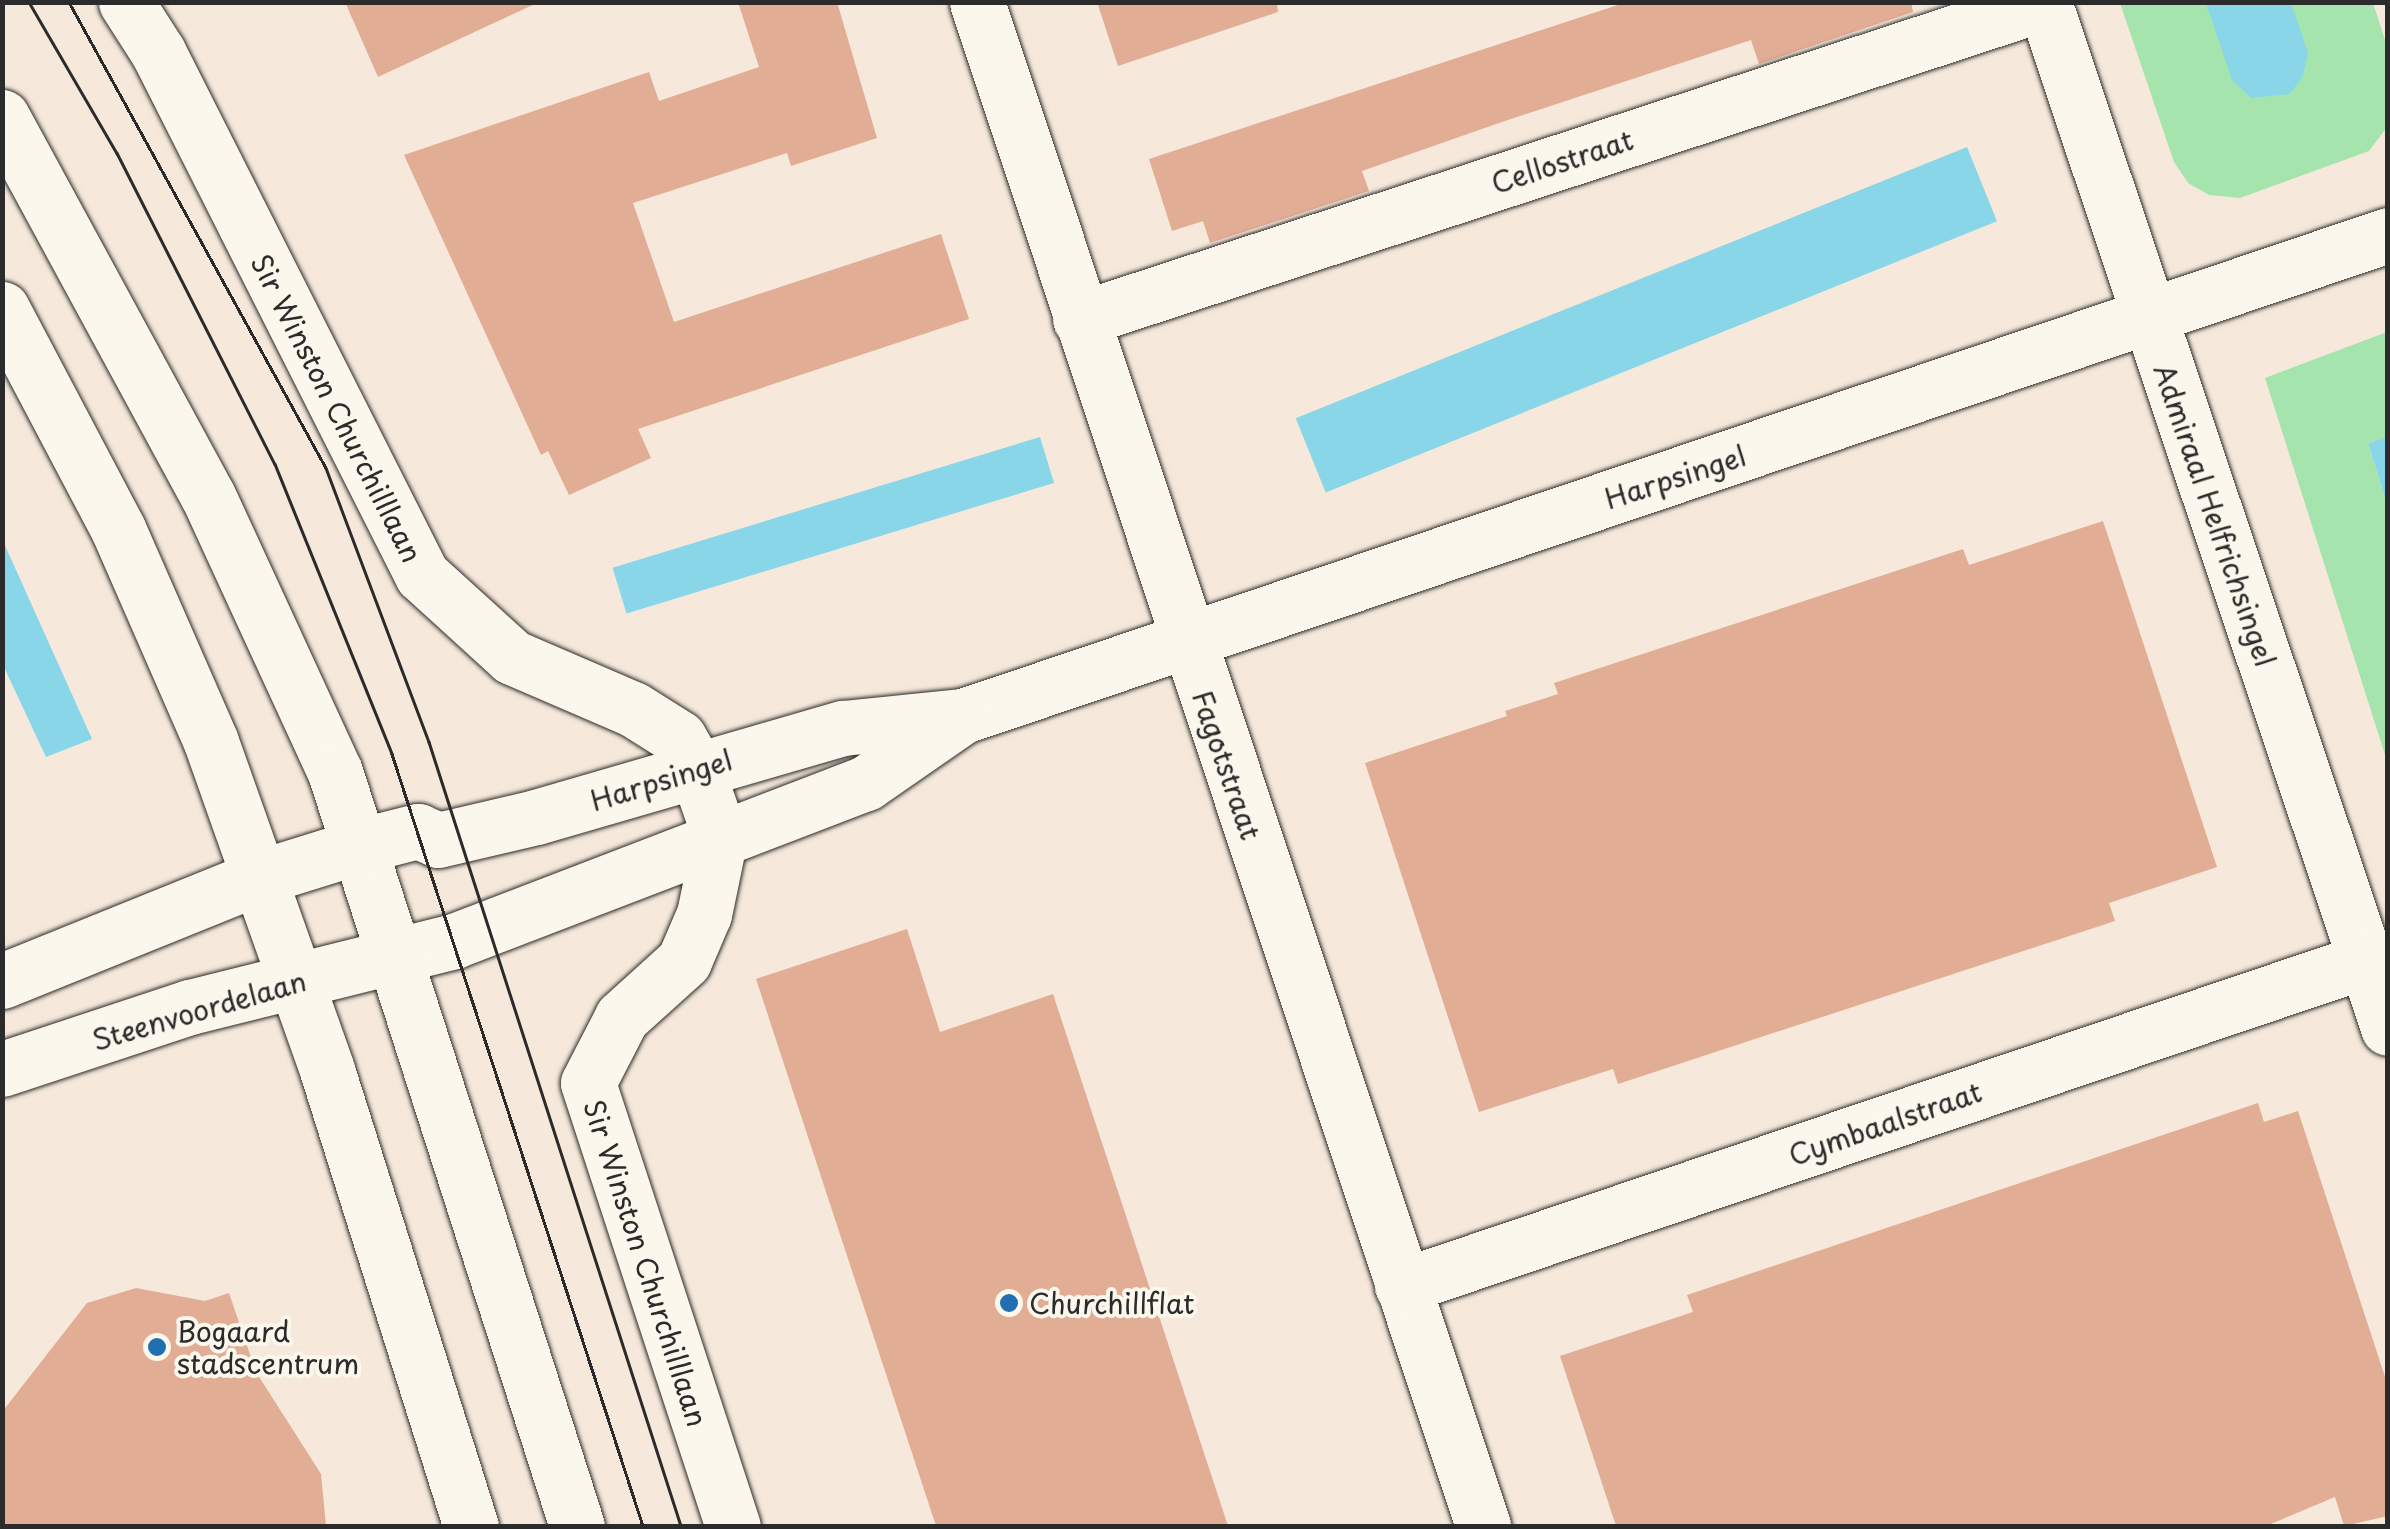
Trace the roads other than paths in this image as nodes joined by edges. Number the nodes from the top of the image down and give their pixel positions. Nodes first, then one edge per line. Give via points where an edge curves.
1 (126, 2) edge
2 (977, 2) edge
3 (2044, 3) edge
4 (2, 117) edge
5 (2388, 235) edge
6 (2, 309) edge
7 (2146, 314) junction
8 (1080, 319) junction
9 (1184, 640) junction
10 (962, 716) junction
11 (696, 768) junction
12 (720, 836) junction
13 (363, 845) junction
14 (258, 878) junction
15 (397, 959) junction
16 (2367, 960) junction
17 (2, 980) edge
18 (296, 980) junction
19 (2388, 1028) edge
20 (2, 1069) edge
21 (1402, 1286) junction
22 (471, 1526) edge
23 (577, 1526) edge
24 (733, 1526) edge
25 (1483, 1526) edge

1 - 11 street, Sir Winston Churchilllaan via 158,52 422,575 512,658 679,738
2 - 8 street, Fagotstraat
3 - 7 street, Admiraal Helfrichsingel
3 - 8 street, Cellostraat
4 - 13 street via 208,496
5 - 7 street, Harpsingel
6 - 14 street via 118,529 211,742
7 - 9 street, Harpsingel
7 - 16 street, Admiraal Helfrichsingel
8 - 9 street, Fagotstraat
9 - 10 street, Harpsingel
9 - 21 street, Fagotstraat
10 - 11 street, Harpsingel via 843,728
10 - 12 street, Harpsingel via 866,783
11 - 12 street, Sir Winston Churchilllaan
11 - 13 street, Harpsingel via 438,840 418,831
12 - 15 street, Harpsingel
12 - 24 street, Sir Winston Churchilllaan via 704,914 684,961 622,1017 588,1083
13 - 14 street
13 - 15 street
14 - 17 street
14 - 18 street
15 - 18 street, Steenvoordelaan
15 - 23 street
16 - 19 street, Admiraal Helfrichsingel
16 - 21 street, Cymbaalstraat
18 - 20 street, Steenvoordelaan
18 - 22 street
21 - 25 street, Fagotstraat

